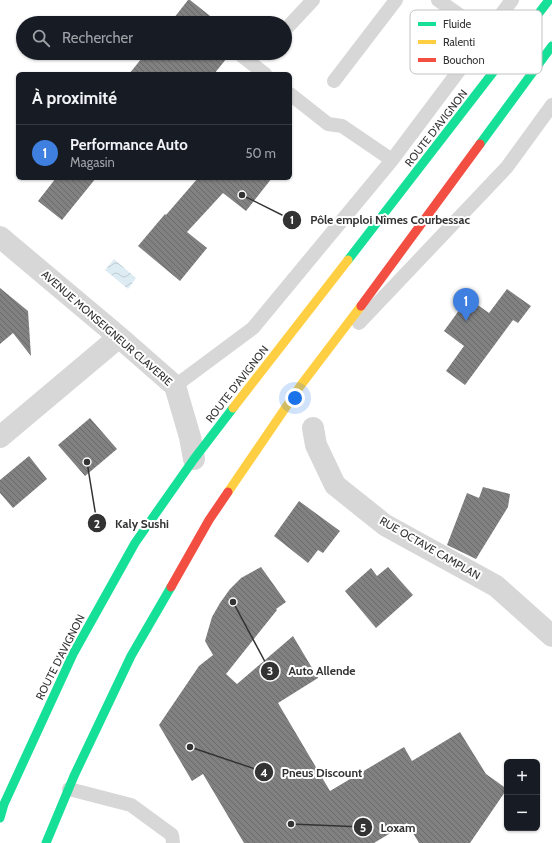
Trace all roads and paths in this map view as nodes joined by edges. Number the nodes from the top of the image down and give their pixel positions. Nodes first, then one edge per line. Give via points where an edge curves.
1 (313, 0) edge
2 (396, 0) edge
3 (438, 0) edge
4 (512, 0) edge
5 (549, 0) edge
6 (452, 10) edge
7 (505, 10) edge
8 (541, 10) edge
9 (292, 22) edge
10 (552, 46) edge
11 (247, 60) edge
12 (542, 60) edge
13 (262, 72) edge
14 (457, 74) edge
15 (492, 74) edge
16 (531, 74) edge
17 (334, 81) dead end
18 (292, 96) edge
19 (552, 105) edge
20 (392, 160) junction
21 (0, 237) edge
22 (119, 337) junction
23 (301, 385) junction
24 (175, 386) junction
25 (312, 428) dead end
26 (0, 437) edge
27 (194, 459) junction
28 (552, 636) edge
29 (68, 790) junction
30 (0, 818) edge
31 (46, 843) edge
32 (173, 843) edge

1 - 9 lane
2 - 17 lane
3 - 6 lane
4 - 7 lane
5 - 8 main road, ROUTE D'AVIGNON
10 - 12 main road
11 - 13 lane
14 - 20 lane
15 - 27 main road, ROUTE D'AVIGNON
16 - 23 main road
18 - 20 lane via 328,124 342,126
19 - 23 lane via 507,167
20 - 24 lane via 253,328
21 - 22 street, AVENUE MONSEIGNEUR CLAVERIE
22 - 24 street, AVENUE MONSEIGNEUR CLAVERIE
22 - 26 street
23 - 29 main road via 209,520 135,650
24 - 27 street, AVENUE MONSEIGNEUR CLAVERIE
25 - 28 street, RUE OCTAVE CAMPLAN via 316,445 335,485 386,525 496,586
27 - 30 main road, ROUTE D'AVIGNON via 135,543 73,654
29 - 31 main road
29 - 32 lane via 131,805 172,835

